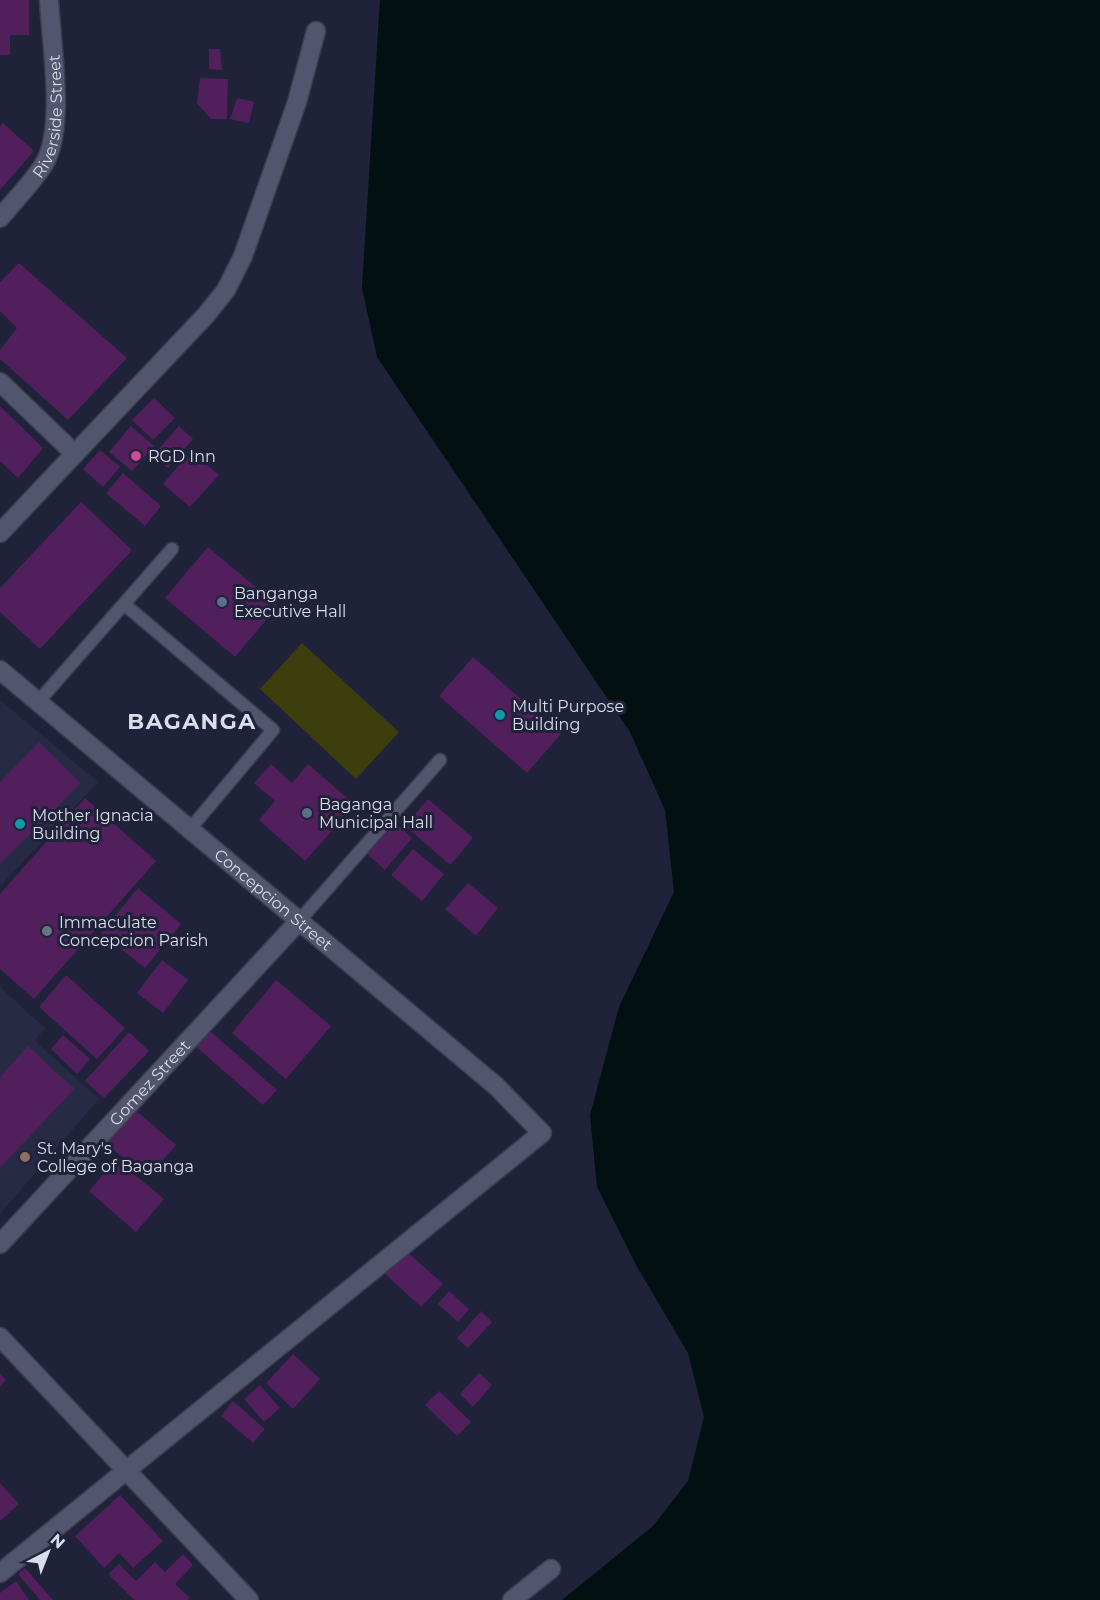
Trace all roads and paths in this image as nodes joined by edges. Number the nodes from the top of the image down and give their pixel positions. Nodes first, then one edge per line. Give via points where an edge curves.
1 (49, 0) edge
2 (316, 31) dead end
3 (0, 218) edge
4 (0, 382) edge
5 (75, 453) junction
6 (0, 533) edge
7 (172, 549) dead end
8 (124, 604) junction
9 (0, 670) edge
10 (38, 702) junction
11 (440, 760) dead end
12 (190, 829) junction
13 (299, 921) junction
14 (0, 1244) edge
15 (0, 1336) edge
16 (126, 1471) junction
17 (551, 1569) dead end
18 (0, 1574) edge
19 (249, 1600) edge
20 (512, 1600) edge

1 - 3 street, Riverside Street via 56,109 54,142 45,163
2 - 5 street via 263,201 226,290
4 - 5 street
5 - 6 street
7 - 8 lane
8 - 10 lane
8 - 12 lane via 273,730
9 - 10 street, Concepcion Street
10 - 12 street, Concepcion Street
11 - 13 lane
12 - 13 street, Concepcion Street
13 - 14 street, Gomez Street
13 - 16 street, Concepcion Street via 496,1086 542,1133
15 - 16 street
16 - 18 street
16 - 19 street
17 - 20 street

